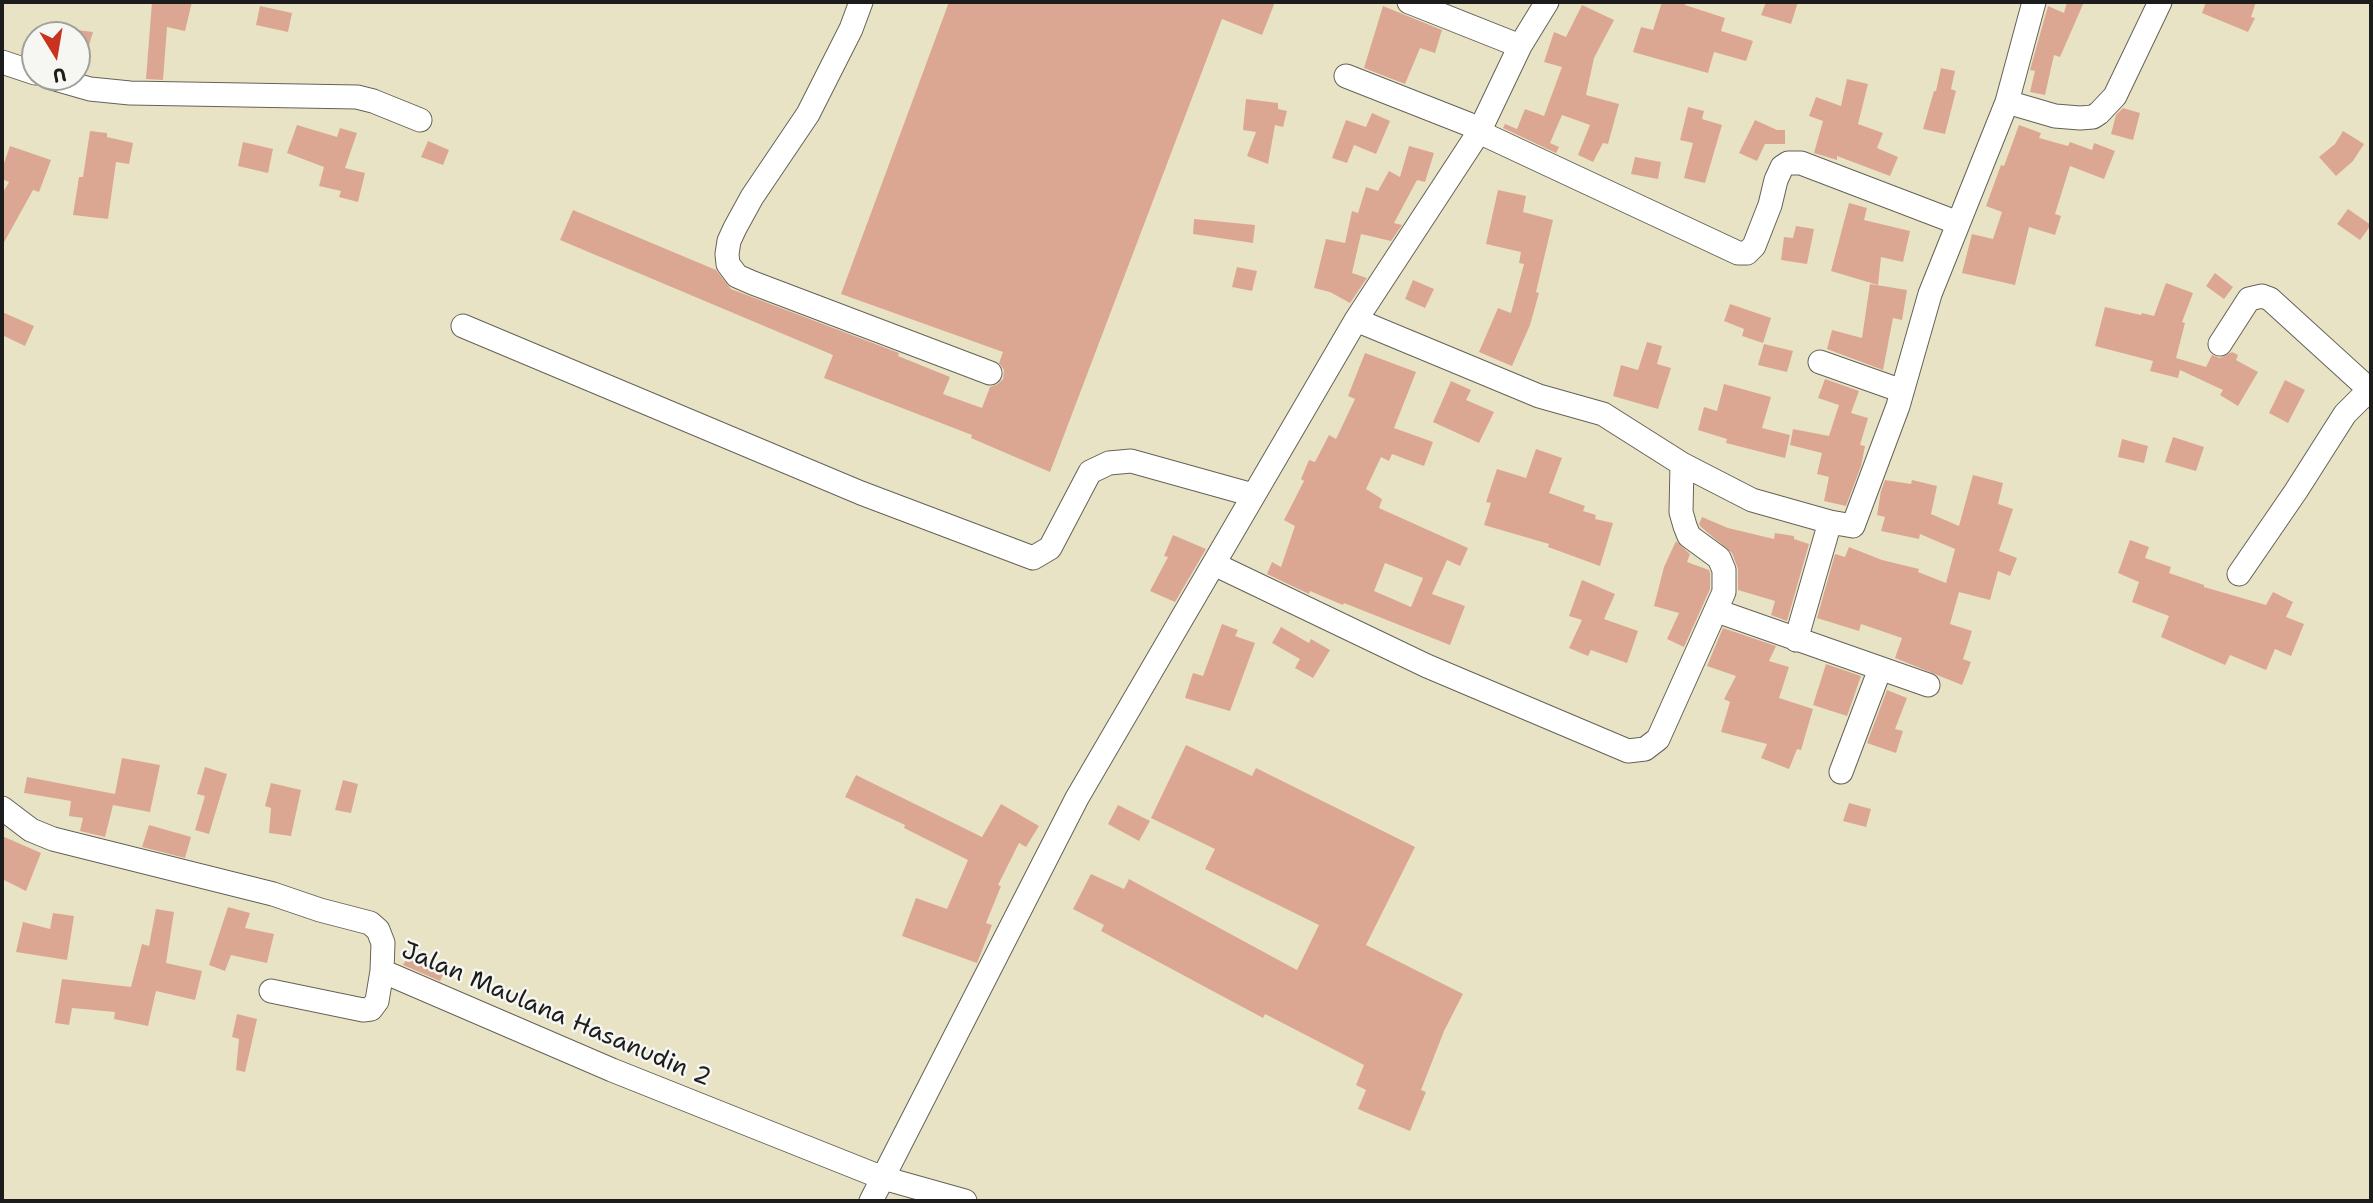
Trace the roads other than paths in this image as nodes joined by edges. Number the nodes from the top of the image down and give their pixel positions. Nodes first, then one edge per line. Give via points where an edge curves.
1 (861, 2) edge
2 (1409, 2) edge
3 (1547, 2) edge
4 (2034, 2) edge
5 (2158, 2) edge
6 (1520, 47) junction
7 (2, 62) edge
8 (21, 68) edge
9 (1346, 76) dead end
10 (91, 89) edge
11 (2007, 102) junction
12 (420, 120) dead end
13 (1479, 132) junction
14 (1958, 222) junction
15 (1356, 320) junction
16 (463, 326) dead end
17 (2220, 344) dead end
18 (1820, 362) dead end
19 (990, 373) dead end
20 (1902, 391) junction
21 (2371, 392) edge
22 (1682, 464) junction
23 (1253, 495) junction
24 (1830, 522) junction
25 (1214, 564) junction
26 (2239, 574) dead end
27 (1717, 611) junction
28 (1796, 640) junction
29 (1880, 669) junction
30 (1928, 685) dead end
31 (1841, 772) dead end
32 (2, 808) edge
33 (382, 971) junction
34 (271, 991) dead end
35 (883, 1178) junction
36 (871, 1201) edge
37 (965, 1201) edge

1 - 19 street via 808,114 735,228 728,264 737,276 752,283
2 - 6 street
3 - 6 street
4 - 11 street
5 - 11 street via 2115,96 2099,113 2080,118 2055,116
6 - 13 street
7 - 8 street
9 - 13 street via 1406,97
10 - 12 street via 357,97
11 - 14 street
13 - 14 street via 1738,253 1747,253 1754,246 1776,180 1788,163 1801,163
13 - 15 street
14 - 20 street via 1930,295
15 - 22 street via 1539,396 1603,414
15 - 23 street
16 - 23 street via 860,493 1033,558 1050,548 1090,472 1108,463 1131,461
17 - 21 street via 2249,299 2262,296
18 - 20 street
20 - 24 street via 1853,526
21 - 26 street via 2345,414
22 - 24 street via 1752,500
22 - 27 street via 1685,526 1689,536 1719,558 1724,570 1724,592
23 - 25 street
24 - 28 street
25 - 27 street via 1427,666 1628,751 1645,749 1658,739
25 - 35 street via 1077,798
27 - 28 street
28 - 29 street
29 - 30 street
29 - 31 street
32 - 33 street, Jalan Maulana Hasanudin 2 via 31,830 53,839 370,923 383,943
33 - 34 street via 377,1001 371,1009
33 - 35 street, Jalan Maulana Hasanudin 2 via 612,1070
35 - 36 street
35 - 37 street, Jalan Maulana Hasanudin 2

